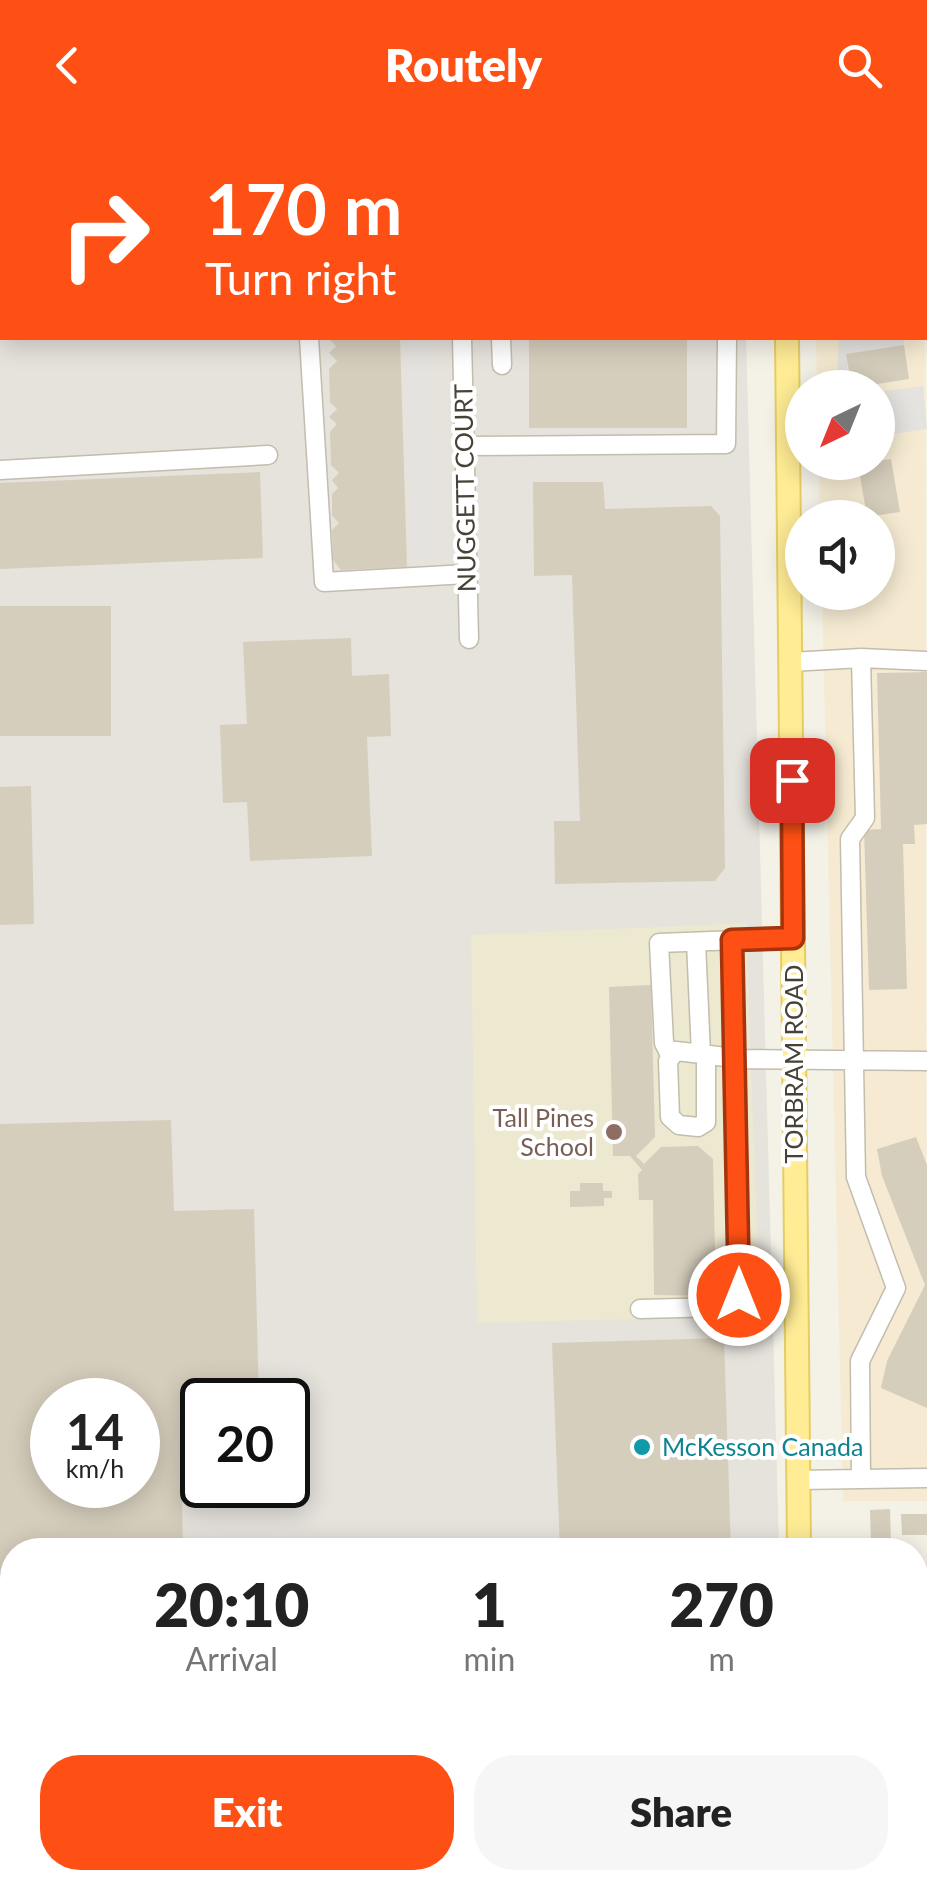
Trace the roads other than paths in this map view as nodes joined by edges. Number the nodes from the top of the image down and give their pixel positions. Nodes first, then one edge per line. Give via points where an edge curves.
1 (309, 340) edge
2 (462, 340) edge
3 (500, 340) edge
4 (726, 340) edge
5 (787, 340) edge
6 (502, 365) dead end
7 (465, 446) junction
8 (268, 455) dead end
9 (0, 470) edge
10 (468, 574) junction
11 (469, 639) dead end
12 (861, 658) junction
13 (927, 661) edge
14 (791, 662) junction
15 (793, 938) junction
16 (732, 940) junction
17 (696, 942) junction
18 (704, 1054) junction
19 (670, 1055) junction
20 (794, 1057) junction
21 (736, 1058) junction
22 (855, 1060) junction
23 (927, 1061) edge
24 (640, 1309) dead end
25 (927, 1478) edge
26 (861, 1479) junction
27 (797, 1480) junction
28 (799, 1538) edge

1 - 10 street via 324,582
2 - 7 street, NUGGETT COURT
3 - 6 street
4 - 7 street via 726,444
5 - 14 main road, TORBRAM ROAD
7 - 10 street, NUGGETT COURT
8 - 9 street
10 - 11 street, NUGGETT COURT
12 - 13 street
12 - 14 street
12 - 22 street via 865,818 850,839
14 - 15 main road, TORBRAM ROAD
15 - 16 street
15 - 20 main road, TORBRAM ROAD
16 - 17 street
16 - 21 street
17 - 18 street
17 - 19 street via 659,944
18 - 19 street
18 - 19 street via 708,1112 698,1128 670,1117
18 - 21 street
20 - 21 street
20 - 22 street
20 - 27 main road, TORBRAM ROAD
21 - 24 street via 739,1295 721,1307
22 - 23 street
22 - 26 street via 856,1177 896,1288 860,1361
25 - 26 street
26 - 27 street
27 - 28 main road, TORBRAM ROAD

